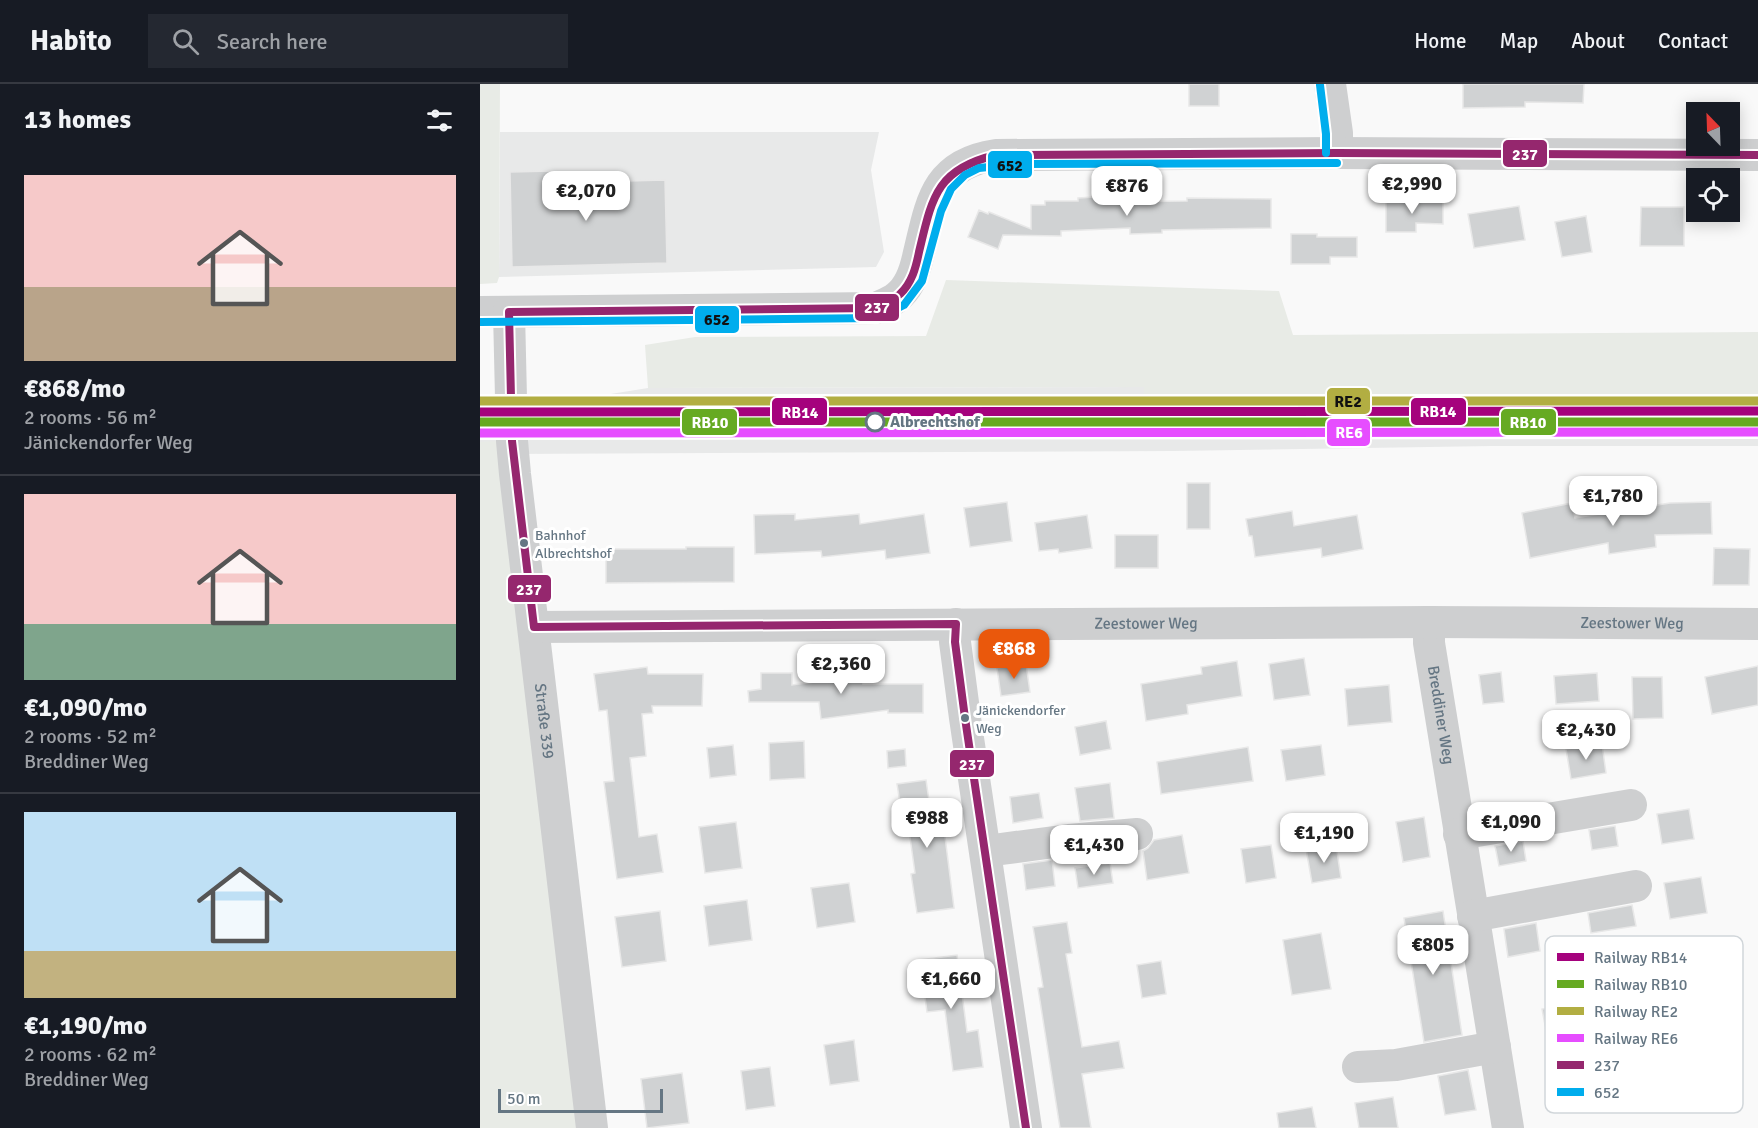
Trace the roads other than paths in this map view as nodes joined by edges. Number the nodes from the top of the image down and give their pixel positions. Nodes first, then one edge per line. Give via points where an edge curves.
1 (1330, 84) edge
2 (1337, 153) junction
3 (1758, 155) edge
4 (494, 312) edge
5 (1429, 622) junction
6 (956, 624) junction
7 (1758, 624) edge
8 (534, 627) junction
9 (1631, 805) dead end
10 (1137, 834) dead end
11 (1459, 834) junction
12 (986, 851) junction
13 (1636, 886) dead end
14 (1473, 916) junction
15 (1495, 1047) junction
16 (1358, 1067) dead end
17 (592, 1128) edge
18 (1026, 1128) edge
19 (1508, 1128) edge

1 - 2 street
2 - 3 street
2 - 4 street via 1018,154 976,158 959,166 942,183 931,208 913,276 898,297 876,308
4 - 8 street, Straße 339
5 - 6 street, Zeestower Weg
5 - 7 street, Zeestower Weg
5 - 11 street, Breddiner Weg
6 - 8 street, Zeestower Weg
6 - 12 street via 955,642
8 - 17 street, Straße 339
9 - 11 street
10 - 12 street
11 - 14 street, Breddiner Weg
12 - 18 street
13 - 14 street
14 - 15 street, Breddiner Weg
15 - 16 street via 1396,1065
15 - 19 street, Breddiner Weg

